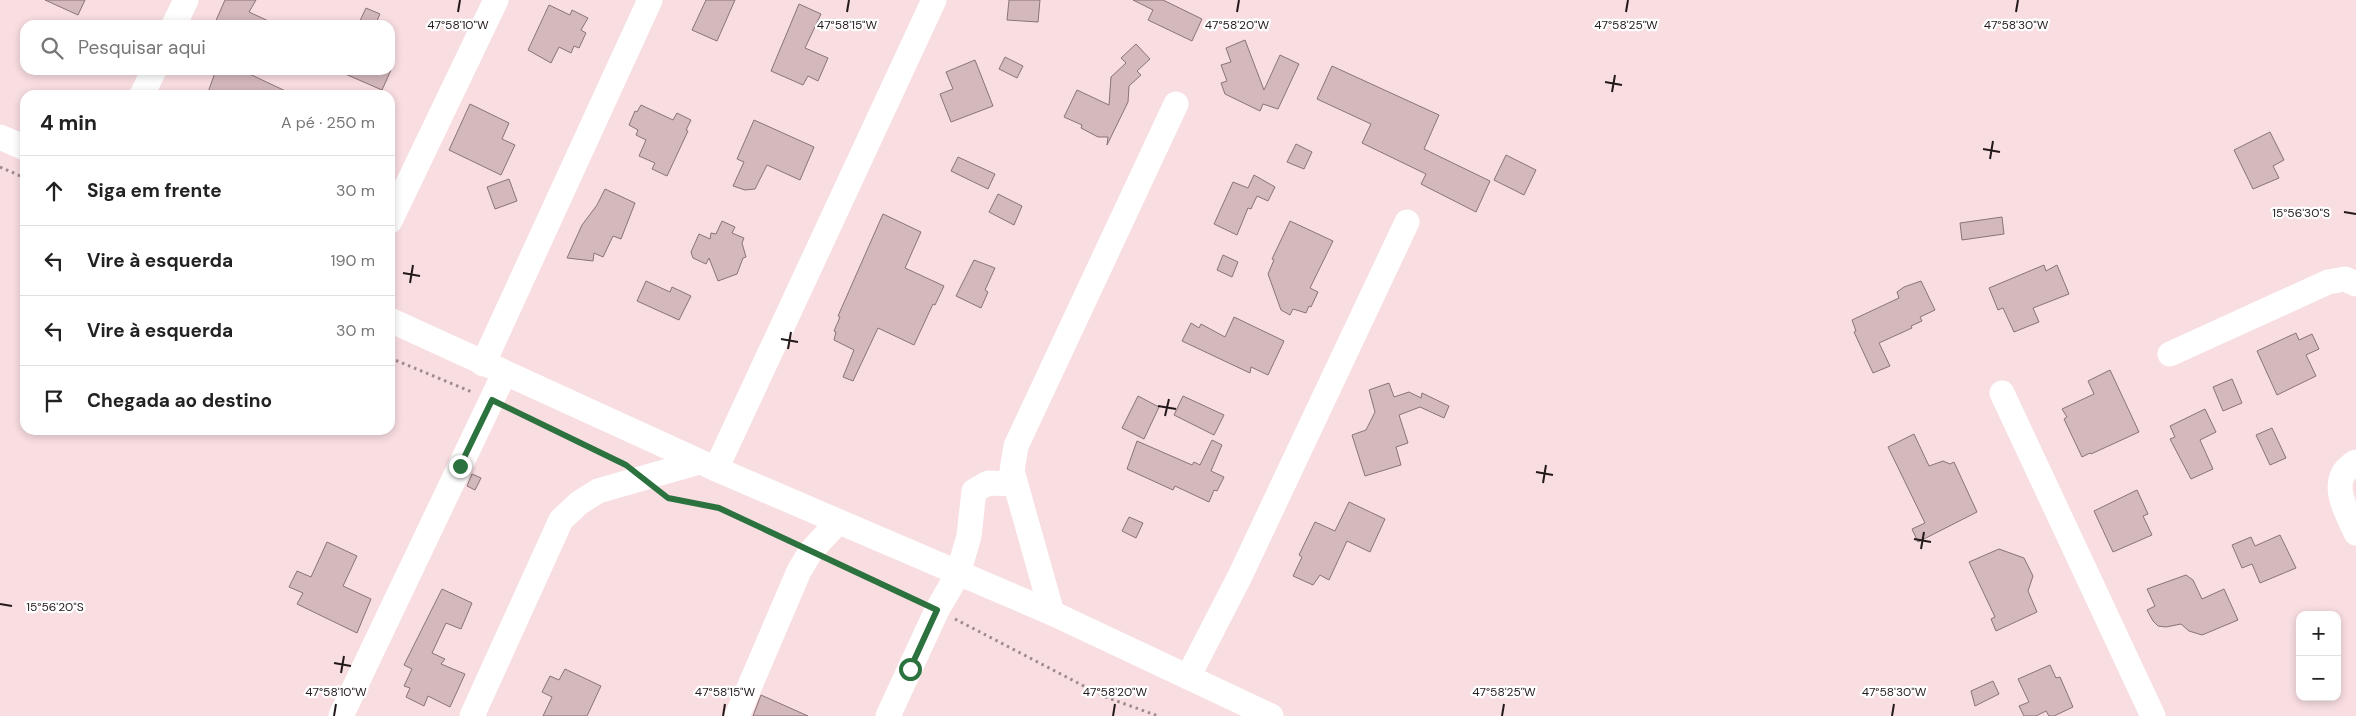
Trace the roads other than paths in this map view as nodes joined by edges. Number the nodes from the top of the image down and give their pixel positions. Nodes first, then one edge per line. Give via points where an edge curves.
1 (186, 0) edge
2 (496, 0) edge
3 (650, 0) edge
4 (934, 0) edge
5 (176, 20) edge
6 (152, 75) edge
7 (144, 90) edge
8 (1176, 104) dead end
9 (0, 137) edge
10 (20, 146) edge
11 (395, 211) edge
12 (1407, 222) dead end
13 (2356, 284) edge
14 (395, 322) edge
15 (2170, 354) dead end
16 (493, 369) junction
17 (2002, 393) dead end
18 (2356, 462) edge
19 (708, 465) junction
20 (1015, 484) junction
21 (838, 522) junction
22 (2356, 533) edge
23 (958, 574) junction
24 (1052, 613) junction
25 (1188, 677) junction
26 (342, 716) edge
27 (472, 716) edge
28 (737, 716) edge
29 (888, 716) edge
30 (1271, 716) edge
31 (2153, 716) edge

1 - 5 street
2 - 11 street
3 - 16 street
4 - 19 street
6 - 7 street
8 - 20 street via 1016,446 1012,460
9 - 10 street
12 - 25 street via 1240,576
13 - 15 street via 2345,279 2328,282
14 - 16 street
16 - 19 street
16 - 26 street via 492,400
17 - 31 street
18 - 22 street via 2346,469 2339,491
19 - 21 street
19 - 27 street via 642,477 598,491 561,520
20 - 23 street via 988,483 974,491 969,536
20 - 24 street
21 - 23 street
21 - 28 street via 799,571
23 - 24 street
23 - 29 street via 937,610
24 - 25 street
25 - 30 street

